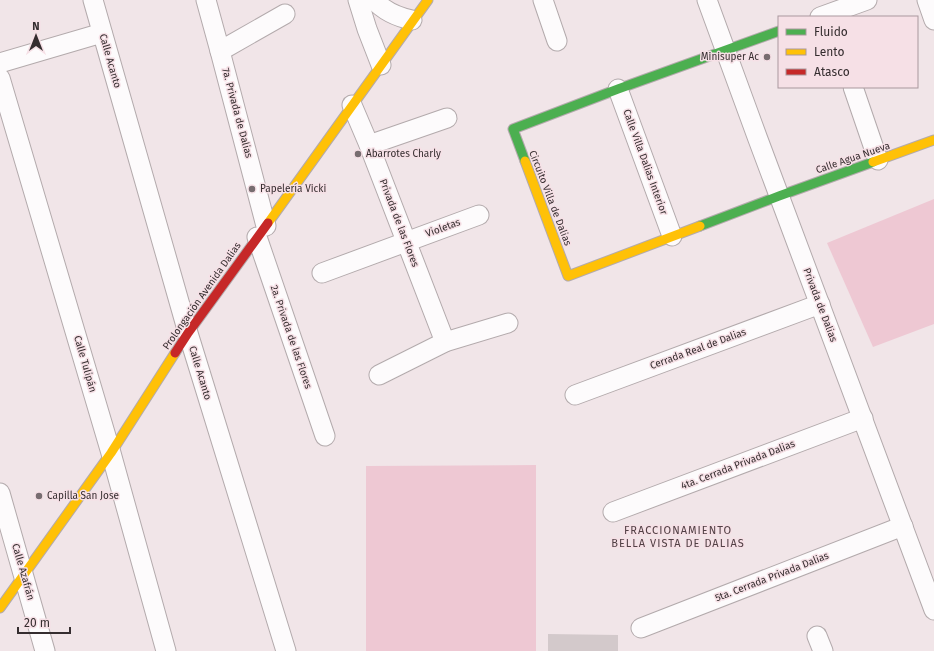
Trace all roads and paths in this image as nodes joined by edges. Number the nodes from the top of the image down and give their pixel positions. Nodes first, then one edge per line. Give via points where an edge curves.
1 (93, 0) edge
2 (206, 0) edge
3 (358, 0) edge
4 (374, 0) edge
5 (428, 0) edge
6 (543, 0) edge
7 (707, 0) edge
8 (867, 0) edge
9 (927, 0) edge
10 (285, 14) dead end
11 (825, 16) edge
12 (412, 20) junction
13 (934, 20) edge
14 (778, 31) edge
15 (102, 33) junction
16 (557, 41) dead end
17 (726, 50) junction
18 (220, 51) junction
19 (0, 63) edge
20 (381, 65) junction
21 (0, 78) edge
22 (853, 88) edge
23 (618, 89) junction
24 (352, 105) junction
25 (447, 118) dead end
26 (934, 140) edge
27 (369, 145) junction
28 (878, 160) junction
29 (779, 196) junction
30 (479, 215) dead end
31 (262, 231) junction
32 (672, 236) junction
33 (406, 242) junction
34 (322, 273) dead end
35 (820, 304) junction
36 (508, 323) dead end
37 (188, 334) junction
38 (445, 342) junction
39 (379, 375) dead end
40 (575, 395) dead end
41 (863, 418) junction
42 (325, 436) dead end
43 (111, 453) junction
44 (0, 493) edge
45 (613, 512) dead end
46 (902, 526) junction
47 (24, 575) junction
48 (0, 608) edge
49 (934, 610) edge
50 (641, 628) dead end
51 (284, 650) edge
52 (45, 651) edge
53 (166, 651) edge

1 - 15 street, Calle Acanto
2 - 18 street, 7a. Privada de Dalias
3 - 20 street
4 - 12 street via 388,12
5 - 12 street, Prolongación Avenida Dalias
6 - 16 street
7 - 17 street, Privada de Dalias
8 - 11 street
9 - 13 street
10 - 18 street
12 - 20 street, Prolongación Avenida Dalias
14 - 17 street, Circuito Villa de Dalias
15 - 19 street
15 - 37 street, Calle Acanto
17 - 23 street, Circuito Villa de Dalias
17 - 29 street, Privada de Dalias
18 - 31 street, 7a. Privada de Dalias
20 - 24 street, Prolongación Avenida Dalias
21 - 43 street, Calle Tulipán
22 - 28 street
23 - 32 street, Calle Villa Dalias Interior
23 - 32 street, Circuito Villa de Dalias via 513,129 568,276
24 - 27 street, Privada de las Flores
24 - 31 street, Prolongación Avenida Dalias
25 - 27 street
26 - 28 street, Calle Agua Nueva
27 - 33 street, Privada de las Flores
28 - 29 street, Calle Agua Nueva
29 - 32 street, Circuito Villa de Dalias
29 - 35 street, Privada de Dalias
30 - 33 street, Violetas
31 - 37 street, Prolongación Avenida Dalias
31 - 42 street, 2a. Privada de las Flores
33 - 34 street, Violetas
33 - 38 street, Privada de las Flores
35 - 40 street, Cerrada Real de Dalias
35 - 41 street, Privada de Dalias
36 - 38 street
37 - 43 street, Prolongación Avenida Dalias
37 - 51 street, Calle Acanto
38 - 39 street
41 - 45 street, 4ta. Cerrada Privada Dalias
41 - 46 street, Privada de Dalias
43 - 47 street, Prolongación Avenida Dalias
43 - 53 street, Calle Tulipán
44 - 47 street, Calle Azafrán
46 - 49 street, Privada de Dalias
46 - 50 street, 5ta. Cerrada Privada Dalias
47 - 48 street, Prolongación Avenida Dalias
47 - 52 street, Calle Azafrán

